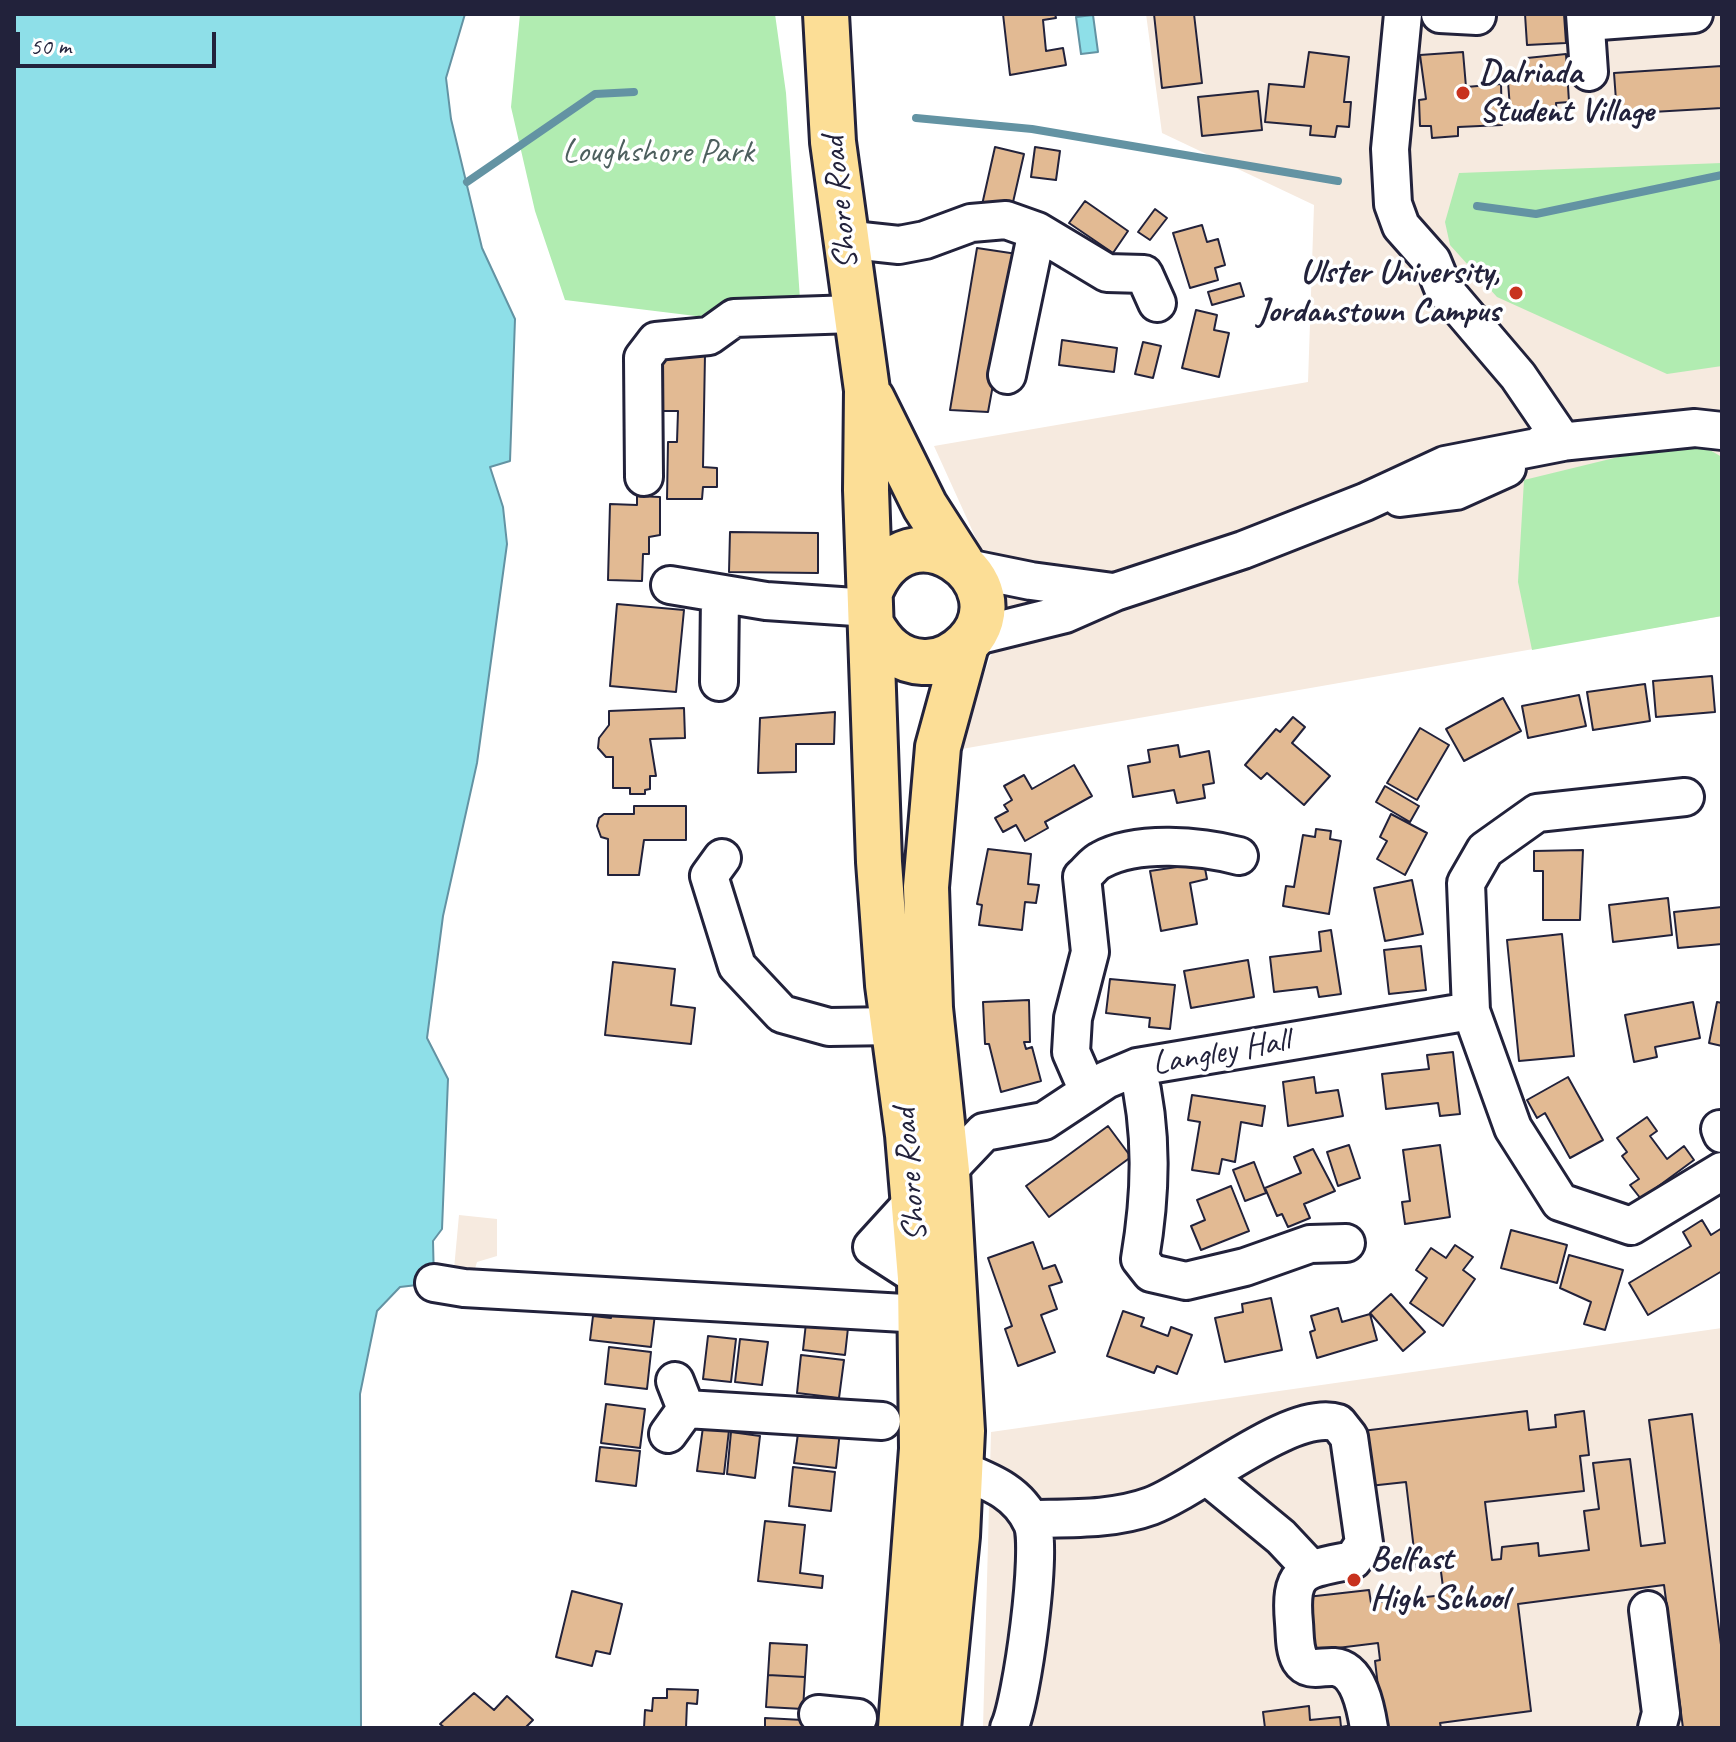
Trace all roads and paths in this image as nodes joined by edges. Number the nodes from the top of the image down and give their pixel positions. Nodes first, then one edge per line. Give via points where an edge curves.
1 (826, 14) edge
2 (1403, 14) edge
3 (1440, 14) edge
4 (1694, 14) edge
5 (1477, 16) dead end
6 (1586, 18) edge
7 (1589, 72) dead end
8 (1037, 231) junction
9 (843, 239) junction
10 (899, 245) junction
11 (852, 299) junction
12 (1157, 303) dead end
13 (1007, 375) dead end
14 (867, 390) junction
15 (1722, 431) edge
16 (1563, 442) junction
17 (644, 477) dead end
18 (964, 565) junction
19 (670, 585) dead end
20 (1115, 592) junction
21 (720, 595) junction
22 (870, 608) junction
23 (969, 641) junction
24 (719, 682) dead end
25 (1685, 797) dead end
26 (1239, 856) dead end
27 (703, 866) dead end
28 (1471, 1011) junction
29 (895, 1026) junction
30 (1137, 1067) junction
31 (1088, 1091) junction
32 (939, 1099) junction
33 (984, 1132) junction
34 (947, 1171) junction
35 (1722, 1171) edge
36 (1346, 1243) dead end
37 (434, 1283) dead end
38 (921, 1296) junction
39 (923, 1390) junction
40 (676, 1408) dead end
41 (882, 1421) junction
42 (922, 1449) junction
43 (961, 1470) junction
44 (1207, 1476) junction
45 (1030, 1519) junction
46 (1311, 1569) junction
47 (1648, 1610) dead end
48 (818, 1711) edge
49 (858, 1718) dead end
50 (901, 1728) edge
51 (938, 1728) edge
52 (1009, 1728) edge
53 (1369, 1728) edge
54 (1657, 1728) edge

1 - 9 highway, Shore Road
2 - 16 street via 1390,149 1393,204 1401,226
3 - 5 street
4 - 6 street
6 - 7 street
8 - 10 street via 1006,220 971,223
8 - 12 street via 1107,273 1144,274
8 - 13 street
9 - 10 street
9 - 11 highway, Shore Road
10 - 11 street
11 - 14 highway, Shore Road
11 - 17 street via 734,318 709,336 656,341 643,358
14 - 18 highway, Shore Road via 919,494
14 - 22 highway, Shore Road
15 - 16 street via 1695,428
16 - 20 street via 1445,465 1243,550
18 - 20 street
18 - 22 highway via 939,551 915,550 886,564
18 - 23 highway via 980,594 979,624
19 - 21 street
20 - 23 street via 1065,614
21 - 22 street
21 - 24 street
22 - 23 highway via 890,650 921,662 953,655
22 - 29 highway, Shore Road via 879,862
23 - 32 highway, Shore Road via 938,747 926,887
25 - 28 street via 1537,813 1485,850 1466,883
26 - 31 street via 1204,847 1152,847 1101,860 1082,877 1090,952 1073,1018 1071,1052
27 - 29 street via 737,966 782,1014 829,1027
28 - 30 street, Langley Hall
28 - 35 street via 1513,1128 1560,1202 1631,1226
29 - 38 highway, Shore Road
30 - 31 street, Langley Hall
30 - 36 street via 1150,1161 1140,1259 1151,1273 1186,1281 1310,1244
31 - 33 street, Langley Hall via 1044,1121
32 - 33 street
32 - 34 highway, Shore Road
33 - 34 street
34 - 43 highway, Shore Road via 957,1295
37 - 38 street via 464,1288
38 - 39 highway, Shore Road
39 - 41 street
39 - 42 highway, Shore Road
40 - 41 street
41 - 42 street
42 - 50 highway, Shore Road
43 - 45 street via 1005,1490
43 - 51 highway, Shore Road
44 - 45 street via 1152,1506 1117,1515
44 - 46 street
44 - 46 street via 1277,1435 1315,1421 1345,1427 1364,1543 1353,1560
45 - 52 street via 1034,1531 1027,1638 1016,1714
46 - 53 street via 1295,1581 1291,1594 1301,1662 1347,1674 1364,1701
47 - 54 street via 1661,1713
48 - 49 street

